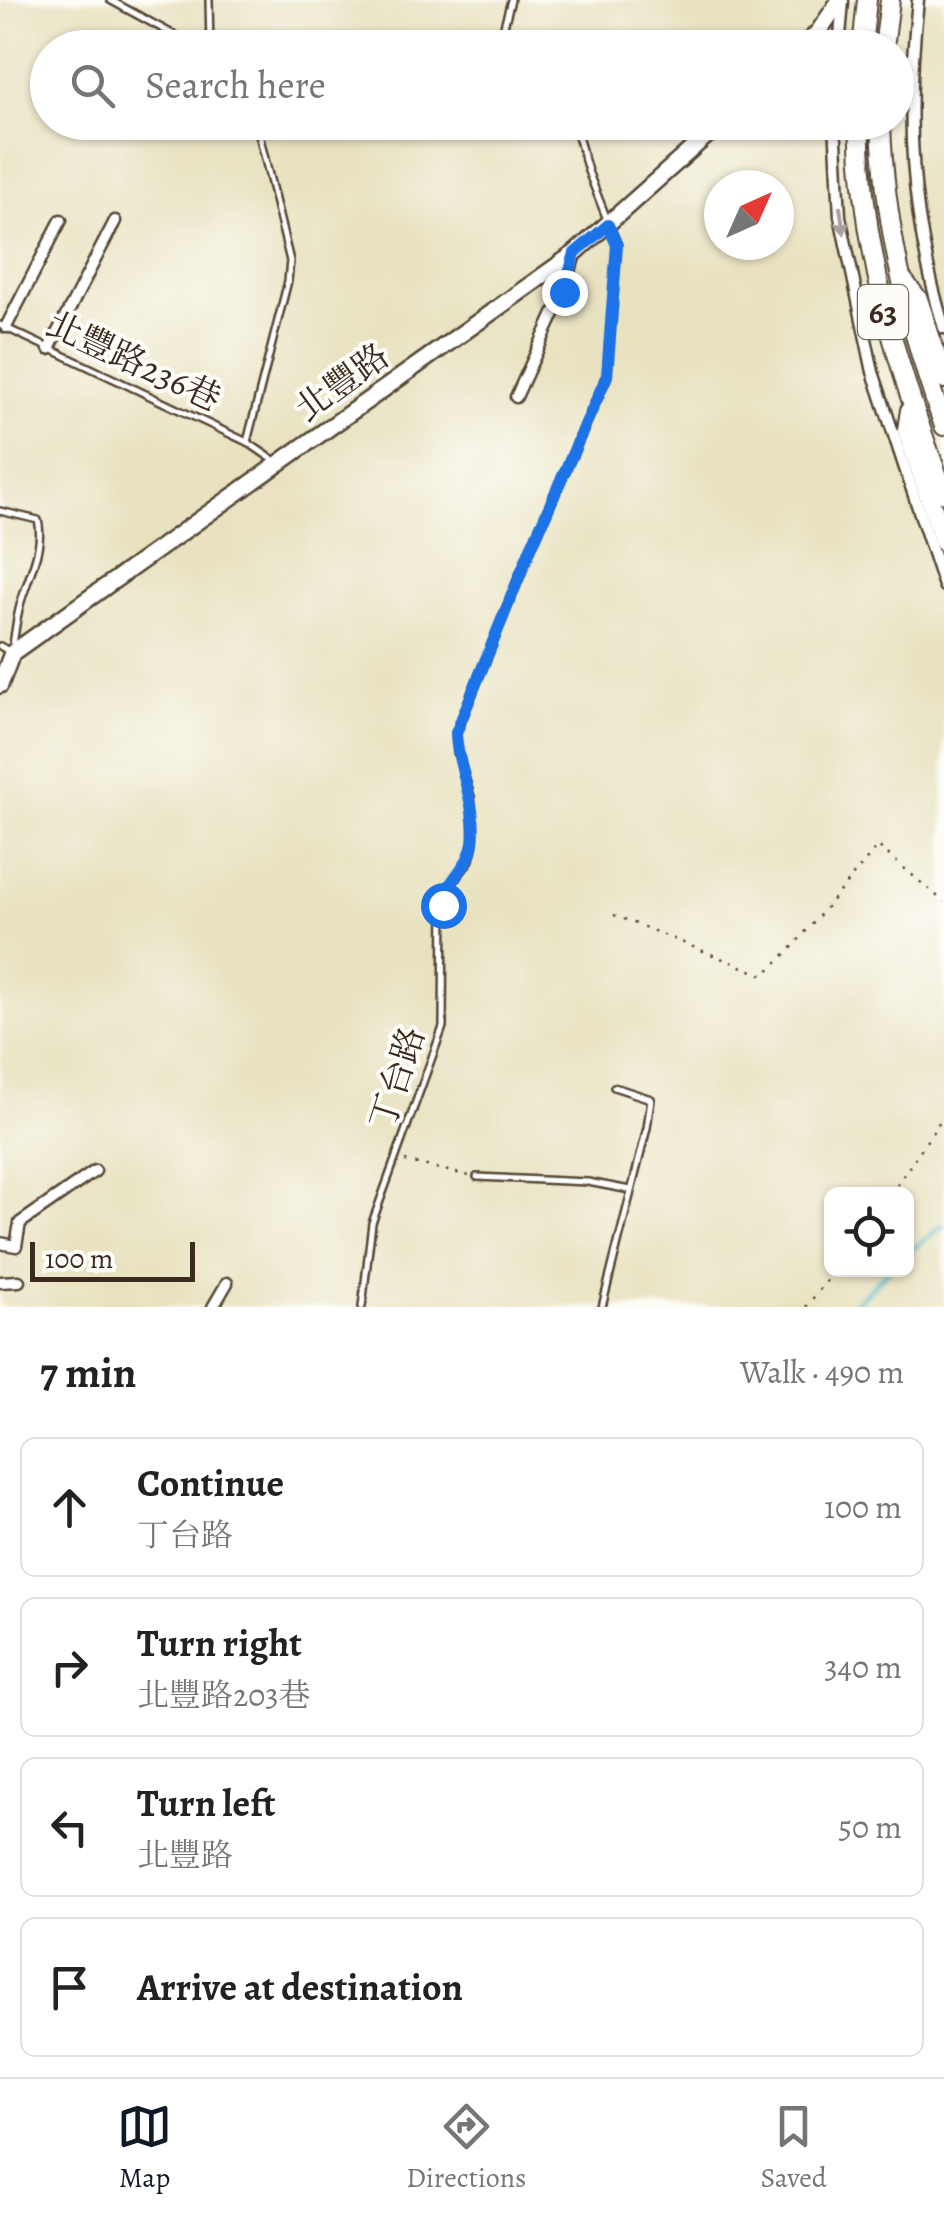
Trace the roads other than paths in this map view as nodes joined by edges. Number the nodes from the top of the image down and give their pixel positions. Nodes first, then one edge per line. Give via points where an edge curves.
1 (110, 0) edge
2 (210, 0) edge
3 (510, 0) edge
4 (842, 0) edge
5 (867, 0) edge
6 (890, 0) edge
7 (918, 0) edge
8 (165, 30) edge
9 (210, 30) edge
10 (502, 30) edge
11 (820, 30) edge
12 (840, 30) edge
13 (864, 30) edge
14 (886, 30) edge
15 (914, 58) edge
16 (260, 140) edge
17 (580, 140) edge
18 (702, 140) edge
19 (836, 140) edge
20 (860, 140) edge
21 (883, 140) edge
22 (910, 140) edge
23 (61, 220) dead end
24 (115, 221) dead end
25 (608, 225) junction
26 (575, 253) junction
27 (900, 276) junction
28 (3, 326) edge
29 (944, 328) edge
30 (48, 349) junction
31 (944, 380) edge
32 (516, 397) dead end
33 (911, 404) junction
34 (944, 426) edge
35 (247, 442) junction
36 (281, 465) junction
37 (944, 493) edge
38 (0, 511) edge
39 (944, 542) edge
40 (944, 586) edge
41 (6, 649) edge
42 (0, 685) edge
43 (614, 1087) dead end
44 (95, 1171) dead end
45 (476, 1177) road end
46 (630, 1190) junction
47 (0, 1244) edge
48 (19, 1281) dead end
49 (0, 1282) edge
50 (228, 1283) dead end
51 (213, 1307) edge
52 (362, 1307) edge
53 (602, 1307) edge

1 - 8 lane
2 - 9 lane
3 - 10 lane
4 - 11 street
4 - 12 street
5 - 13 main road
6 - 14 main road
7 - 15 street
16 - 35 lane, 北豐路236巷 via 290,261
17 - 25 lane
18 - 25 street, 北豐路
19 -> 40 street via 840,216 873,372
20 - 33 main road, 63 via 872,258
21 - 27 main road, 63
22 - 29 street via 917,218
23 - 28 street
24 - 30 street
25 - 26 street, 北豐路
25 - 52 lane, 丁台路 via 617,245 607,376 456,733 474,838 470,860 444,895 443,1027 372,1223
26 - 32 street
26 - 36 street, 北豐路
27 - 31 main road via 918,299
27 - 34 main road, 63
28 - 30 lane, 北豐路236巷
30 - 35 lane, 北豐路236巷
33 - 37 main road, 63
33 - 39 main road via 907,430
35 - 36 lane, 北豐路236巷
36 - 41 street, 北豐路
38 - 41 lane via 40,526 36,561
41 - 42 street
43 - 46 lane via 650,1100
44 - 47 street via 20,1223 16,1246
45 - 46 lane
46 - 53 lane
48 - 49 street
50 - 51 street

